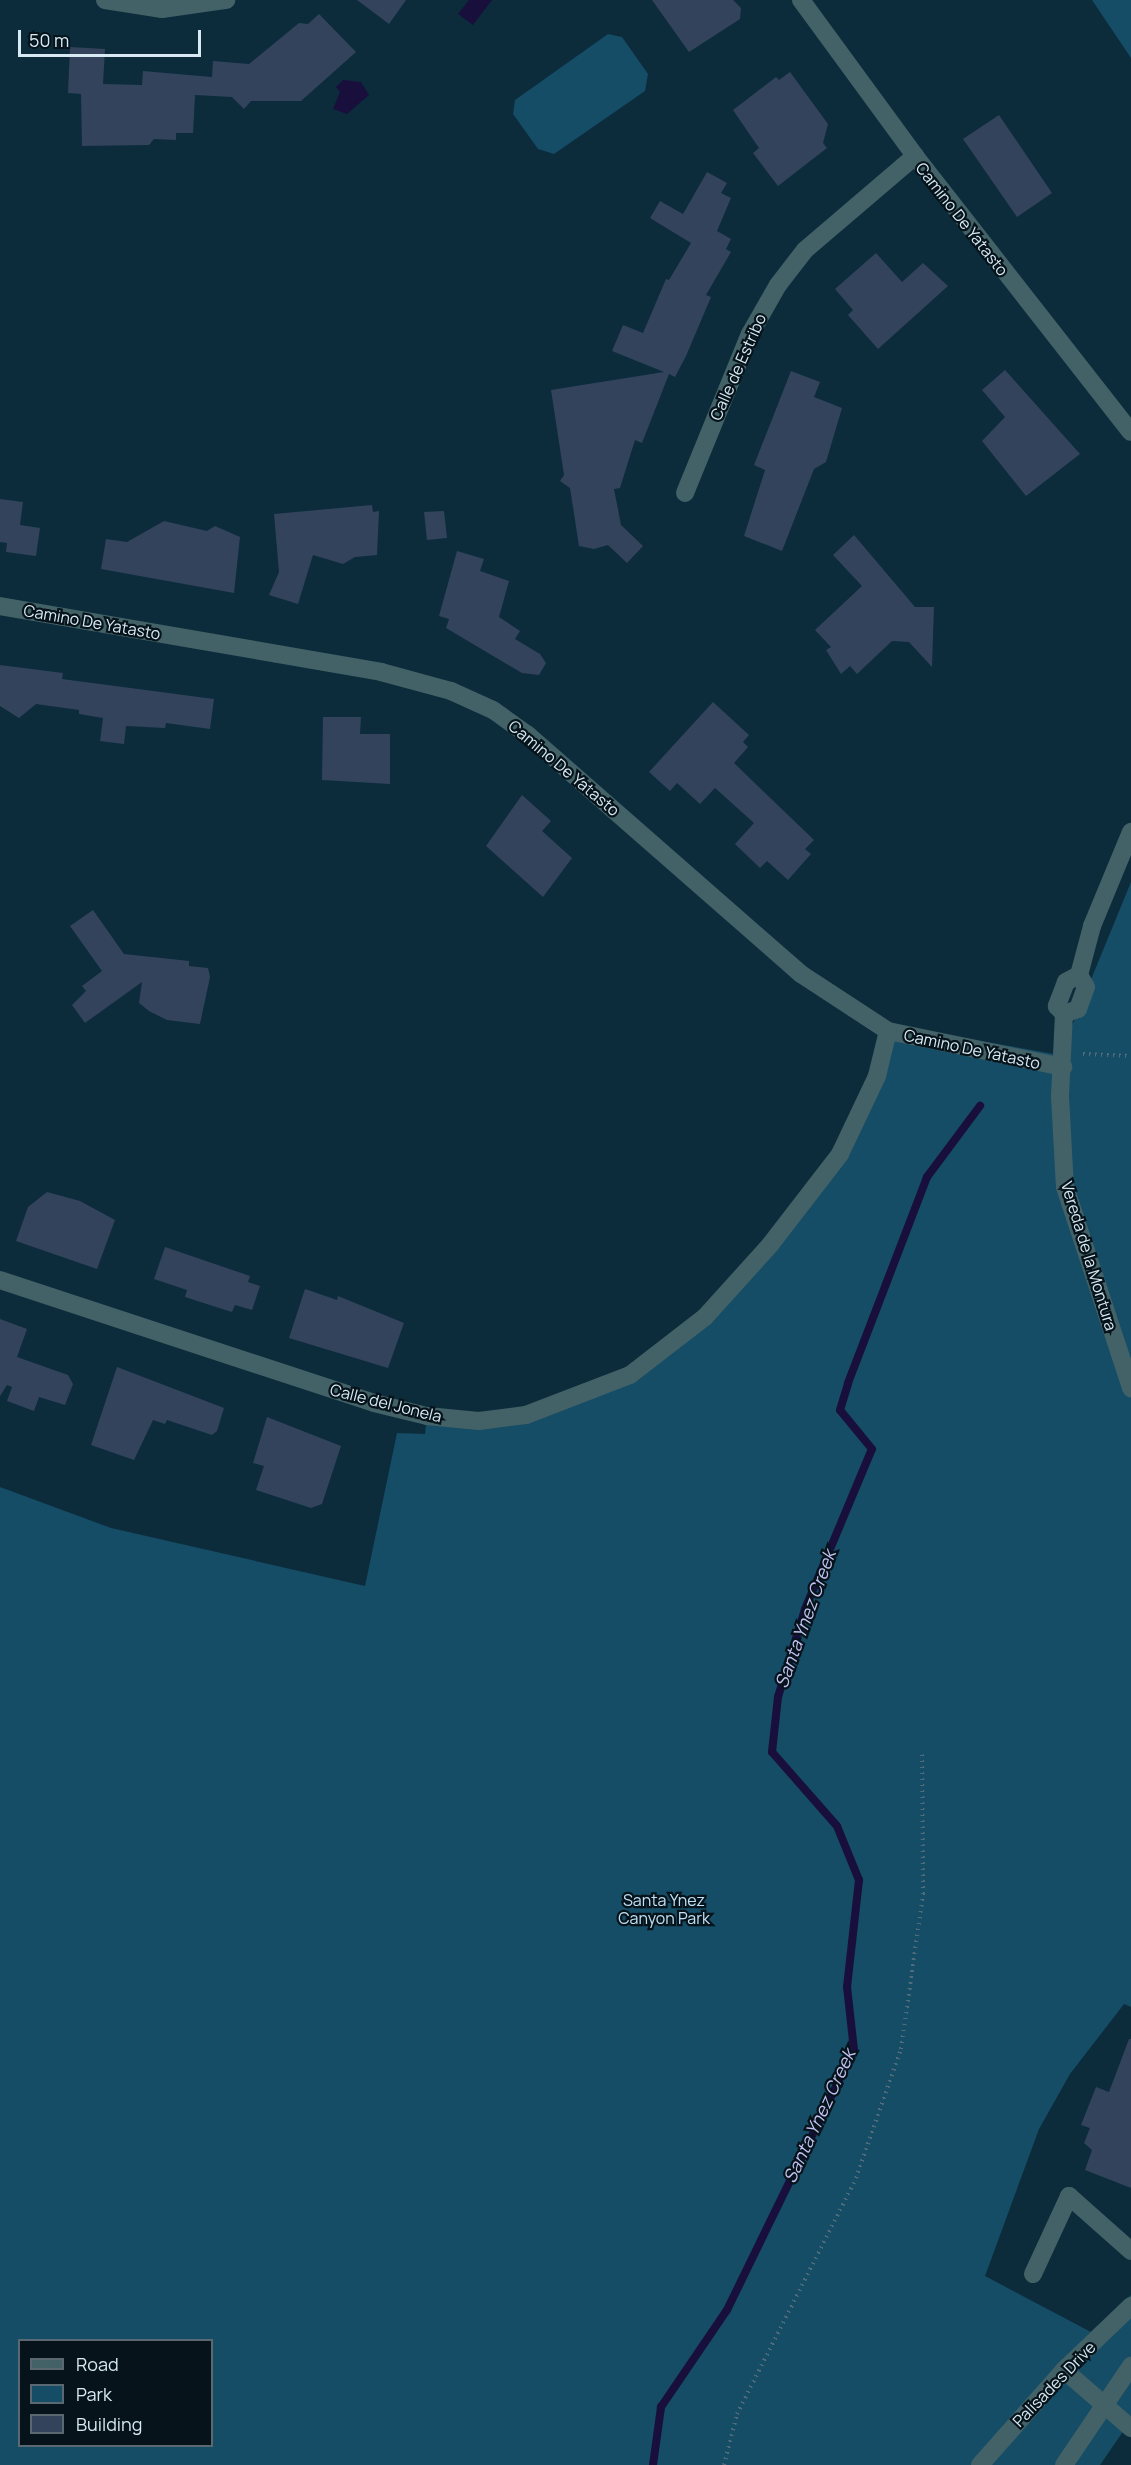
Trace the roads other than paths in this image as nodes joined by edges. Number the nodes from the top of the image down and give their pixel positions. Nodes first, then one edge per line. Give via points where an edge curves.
1 (105, 0) edge
2 (226, 0) edge
3 (801, 0) edge
4 (915, 156) junction
5 (1131, 432) edge
6 (685, 493) dead end
7 (0, 606) edge
8 (1131, 832) edge
9 (888, 1031) junction
10 (1063, 1067) junction
11 (0, 1280) edge
12 (1131, 1388) edge
13 (1131, 2251) edge
14 (1033, 2274) dead end
15 (1131, 2306) edge
16 (1131, 2366) edge
17 (1064, 2370) junction
18 (1104, 2406) junction
19 (1131, 2428) edge
20 (980, 2465) edge
21 (1064, 2465) edge

1 - 2 street via 162,9
3 - 4 street, Camino De Yatasto
4 - 5 street, Camino De Yatasto
4 - 6 street, Calle de Estribo via 805,250 778,285 750,334
7 - 9 street, Camino De Yatasto via 415,679 493,710 801,974
8 - 10 street, Vereda de la Montura via 1110,875 1079,975 1066,982 1057,1006 1064,1014
9 - 10 street, Camino De Yatasto
9 - 11 street, Calle del Jonela via 877,1076 840,1154 770,1245 705,1317 630,1375 526,1415 479,1421 427,1416 374,1403
10 - 12 street, Vereda de la Montura via 1065,1187
13 - 14 street via 1069,2196
15 - 17 street, Palisades Drive
16 - 18 street
17 - 18 street
17 - 20 street, Palisades Drive
18 - 19 street
18 - 21 street

